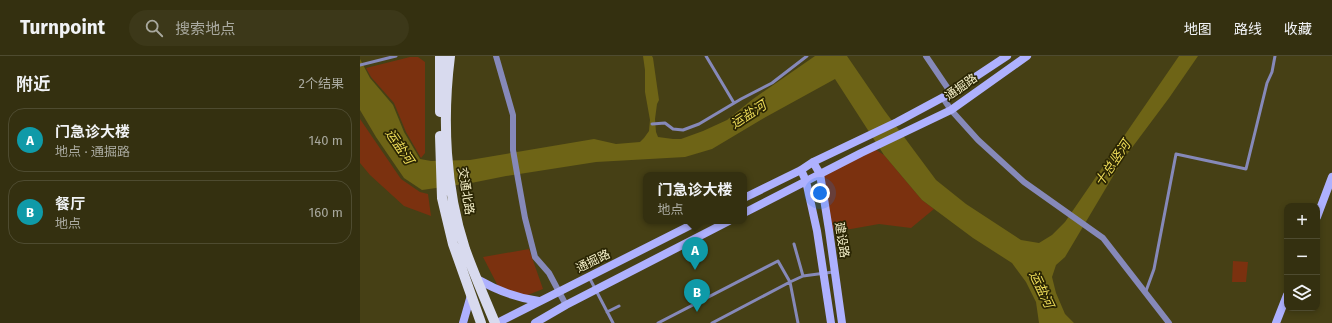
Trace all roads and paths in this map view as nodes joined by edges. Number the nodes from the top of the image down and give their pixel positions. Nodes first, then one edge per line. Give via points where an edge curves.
1 (396, 56) edge
2 (440, 56) edge
3 (450, 56) edge
4 (496, 56) edge
5 (706, 56) edge
6 (808, 56) edge
7 (926, 56) edge
8 (1007, 56) edge
9 (1027, 56) edge
10 (1275, 56) edge
11 (360, 65) edge
12 (951, 93) junction
13 (943, 98) junction
14 (734, 103) junction
15 (950, 110) junction
16 (652, 124) dead end
17 (445, 155) junction
18 (813, 162) junction
19 (801, 170) junction
20 (820, 174) junction
21 (1332, 178) edge
22 (806, 181) junction
23 (447, 197) junction
24 (747, 197) edge
25 (1320, 209) edge
26 (747, 211) edge
27 (693, 224) edge
28 (723, 224) edge
29 (794, 244) dead end
30 (835, 272) junction
31 (803, 276) junction
32 (589, 277) junction
33 (477, 279) junction
34 (790, 282) junction
35 (558, 291) junction
36 (1146, 293) junction
37 (471, 295) junction
38 (540, 301) junction
39 (1284, 303) edge
40 (566, 304) junction
41 (619, 306) dead end
42 (608, 312) junction
43 (463, 323) edge
44 (481, 323) edge
45 (496, 323) edge
46 (535, 323) edge
47 (613, 323) edge
48 (658, 323) edge
49 (712, 323) edge
50 (798, 323) edge
51 (831, 323) edge
52 (842, 323) edge
53 (1169, 323) edge
54 (1276, 323) edge

1 - 11 lane
2 - 17 main road, 交通北路
3 - 17 main road, 交通北路
4 - 35 street via 513,115 518,179 535,257 549,273
5 - 14 lane
6 - 14 lane via 772,83
7 - 12 street
8 - 12 main road, 通掘路
9 - 15 main road, 通掘路
10 - 36 lane via 1246,169 1176,154 1154,268
12 - 13 main road, 通掘路
13 - 15 street
13 - 18 main road, 通掘路
14 - 16 lane via 699,124 683,130 673,130 665,123
15 - 20 main road, 通掘路
15 - 36 street via 1024,182 1103,238
17 - 23 main road, 交通北路
18 - 19 main road
18 - 20 main road, 建设路
19 - 22 main road, 建设路
19 - 24 main road
20 - 22 main road
20 - 30 main road, 建设路
21 - 25 main road
22 - 26 main road
22 - 51 main road, 建设路 via 818,231
23 - 33 main road, 交通北路
23 - 37 main road, 交通北路 via 453,244
27 - 32 main road, 通掘路
28 - 40 main road
29 - 31 lane
30 - 31 lane
30 - 52 main road, 建设路
31 - 34 lane
32 - 35 main road, 通掘路
32 - 42 lane
33 - 38 main road via 494,288
33 - 45 main road, 交通北路
34 - 48 lane via 778,261
34 - 49 lane
34 - 50 lane
35 - 38 main road, 通掘路
35 - 40 street
36 - 53 street
37 - 43 main road
37 - 44 main road, 交通北路
38 - 45 main road, 通掘路
39 - 54 main road
40 - 46 main road
41 - 42 lane
42 - 47 lane

